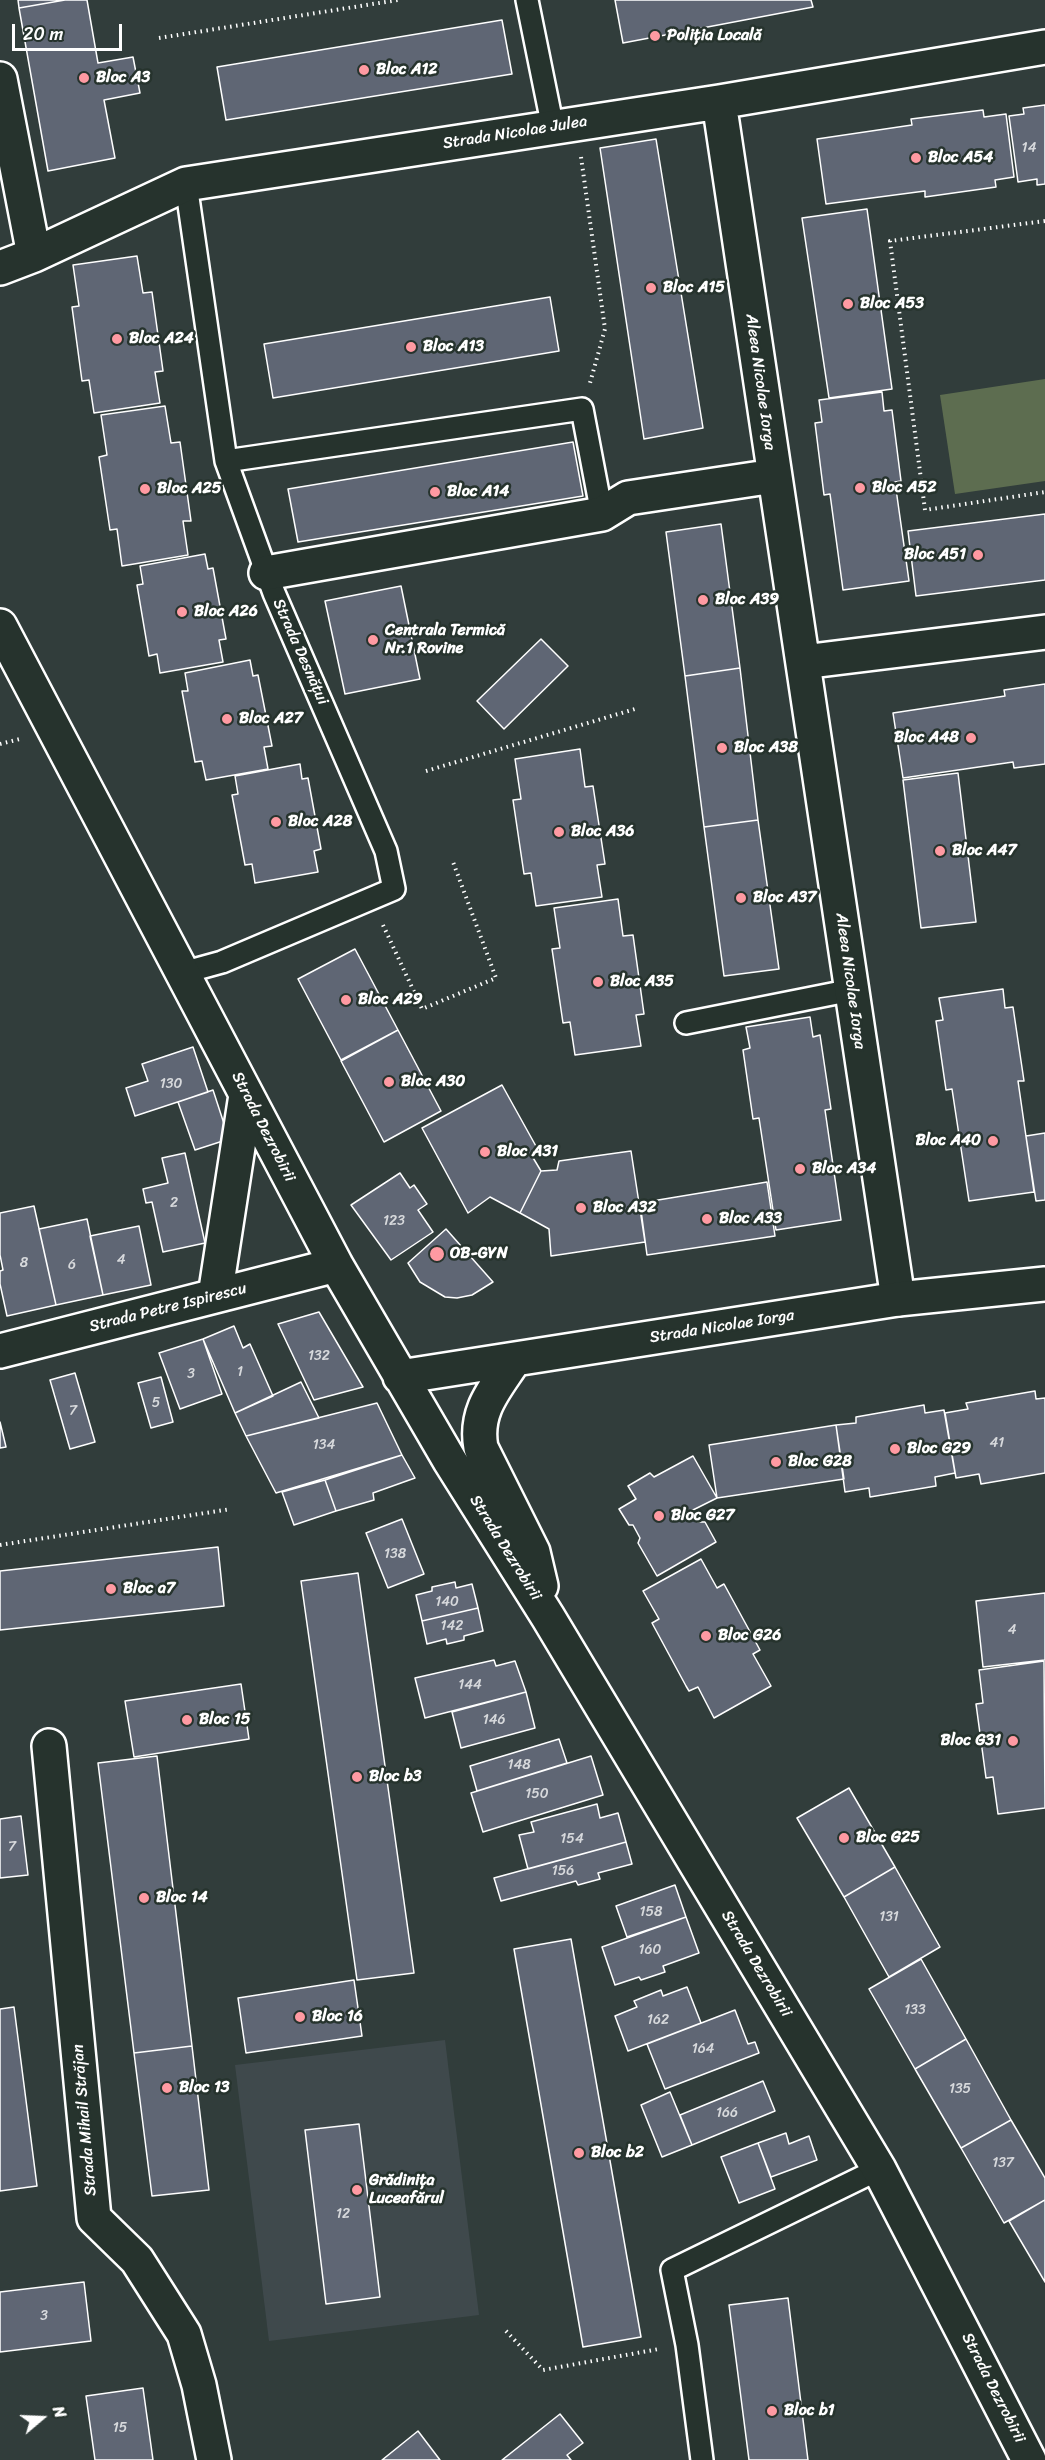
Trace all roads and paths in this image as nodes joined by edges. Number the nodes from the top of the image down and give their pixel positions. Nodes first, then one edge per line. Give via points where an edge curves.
1 (398, 0) edge
2 (527, 0) edge
3 (159, 38) dead end
4 (1045, 47) edge
5 (0, 79) edge
6 (719, 102) junction
7 (564, 126) junction
8 (186, 184) junction
9 (1045, 221) edge
10 (34, 255) junction
11 (0, 268) edge
12 (582, 409) junction
13 (226, 461) junction
14 (774, 476) junction
15 (1045, 492) edge
16 (602, 514) junction
17 (266, 573) junction
18 (0, 626) edge
19 (1045, 632) edge
20 (803, 662) junction
21 (634, 709) dead end
22 (426, 771) dead end
23 (453, 862) dead end
24 (370, 900) junction
25 (182, 973) junction
26 (852, 990) junction
27 (686, 1023) dead end
28 (246, 1095) junction
29 (336, 1265) junction
30 (1045, 1284) edge
31 (215, 1296) junction
32 (898, 1299) junction
33 (0, 1351) edge
34 (514, 1360) junction
35 (400, 1377) junction
36 (231, 1509) dead end
37 (0, 1545) edge
38 (548, 1617) junction
39 (49, 1746) dead end
40 (879, 2169) junction
41 (506, 2331) dead end
42 (687, 2344) junction
43 (214, 2460) edge
44 (702, 2460) edge
45 (1029, 2460) edge

1 - 3 path
2 - 7 lane
4 - 6 street, Strada Nicolae Julea
5 - 10 street
6 - 7 street, Strada Nicolae Julea
6 - 14 street, Aleea Nicolae Iorga
7 - 8 street, Strada Nicolae Julea
7 - 12 path via 605,329
8 - 10 street, Strada Nicolae Julea
8 - 13 lane, Strada Desnățui
9 - 15 path via 890,241 925,510
10 - 11 street, Strada Nicolae Julea
12 - 13 lane
12 - 16 lane
13 - 17 lane, Strada Desnățui
14 - 16 street via 628,498
14 - 20 street, Aleea Nicolae Iorga
16 - 17 street
17 - 24 lane, Strada Desnățui via 387,851 394,889
18 - 25 street, Strada Dezrobirii
19 - 20 street
20 - 26 street, Aleea Nicolae Iorga
21 - 22 path
23 - 24 path via 496,978 422,1009
24 - 25 lane, Strada Desnățui via 222,963
25 - 28 street, Strada Dezrobirii
26 - 27 lane
26 - 32 street, Aleea Nicolae Iorga
28 - 29 street, Strada Dezrobirii
28 - 31 street
29 - 31 street, Strada Petre Ispirescu
29 - 35 street, Strada Dezrobirii
30 - 32 street, Strada Nicolae Iorga
31 - 33 street, Strada Petre Ispirescu
32 - 34 street, Strada Nicolae Iorga
34 - 35 street, Strada Nicolae Iorga
34 - 38 street via 482,1410 478,1432 481,1448 533,1552
35 - 38 street, Strada Dezrobirii
36 - 37 path
38 - 40 street, Strada Dezrobirii
39 - 43 street, Strada Mihail Străjan via 94,2218 137,2260 184,2334
40 - 42 lane via 672,2270
40 - 45 street, Strada Dezrobirii
41 - 42 path via 543,2370
42 - 44 lane

